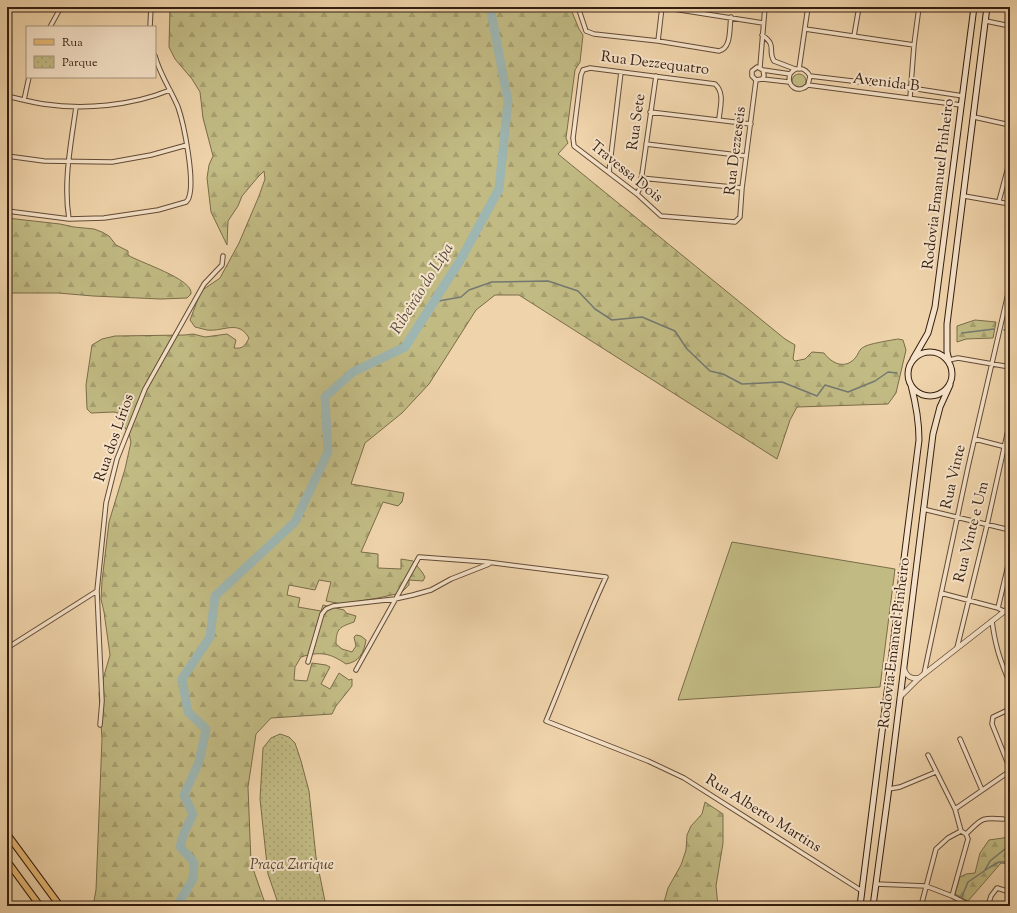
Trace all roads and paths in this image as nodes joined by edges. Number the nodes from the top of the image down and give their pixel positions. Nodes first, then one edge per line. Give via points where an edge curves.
1 (61, 7) edge
2 (150, 7) edge
3 (578, 7) edge
4 (662, 7) edge
5 (765, 7) edge
6 (808, 7) edge
7 (859, 7) edge
8 (919, 7) edge
9 (974, 7) edge
10 (987, 7) edge
11 (731, 17) junction
12 (986, 21) junction
13 (763, 23) junction
14 (51, 26) edge
15 (150, 26) edge
16 (1010, 26) edge
17 (805, 29) junction
18 (762, 35) junction
19 (854, 36) junction
20 (658, 41) junction
21 (914, 45) junction
22 (156, 59) edge
23 (762, 69) junction
24 (797, 69) junction
25 (621, 72) junction
26 (790, 74) junction
27 (581, 75) joint
28 (656, 76) junction
29 (810, 76) junction
30 (29, 78) edge
31 (762, 79) junction
32 (756, 80) junction
33 (789, 82) junction
34 (808, 85) junction
35 (911, 88) junction
36 (170, 90) junction
37 (7, 96) edge
38 (963, 96) junction
39 (910, 98) junction
40 (24, 100) junction
41 (962, 105) junction
42 (76, 107) junction
43 (650, 112) junction
44 (974, 117) junction
45 (719, 119) junction
46 (751, 124) junction
47 (1010, 124) edge
48 (646, 144) junction
49 (187, 145) junction
50 (7, 156) edge
51 (746, 156) junction
52 (1010, 160) edge
53 (68, 161) junction
54 (609, 172) junction
55 (641, 178) junction
56 (742, 188) junction
57 (637, 194) junction
58 (964, 196) junction
59 (999, 201) junction
60 (1010, 204) edge
61 (7, 211) edge
62 (69, 219) junction
63 (735, 222) joint
64 (223, 256) dead end
65 (1010, 287) edge
66 (914, 359) junction
67 (949, 360) junction
68 (991, 364) junction
69 (1010, 367) edge
70 (911, 385) junction
71 (950, 385) junction
72 (1010, 421) edge
73 (975, 439) junction
74 (1005, 447) junction
75 (1010, 448) edge
76 (923, 509) junction
77 (957, 517) junction
78 (987, 525) junction
79 (1010, 530) edge
80 (1010, 557) edge
81 (492, 563) junction
82 (97, 591) junction
83 (941, 593) junction
84 (396, 599) junction
85 (968, 600) junction
86 (1010, 607) edge
87 (998, 608) junction
88 (1004, 612) junction
89 (992, 621) junction
90 (7, 648) edge
91 (957, 648) junction
92 (308, 662) dead end
93 (904, 669) junction
94 (356, 670) dead end
95 (921, 677) junction
96 (1010, 683) edge
97 (900, 697) junction
98 (1010, 709) edge
99 (100, 726) dead end
100 (960, 739) dead end
101 (928, 755) dead end
102 (1010, 770) edge
103 (936, 772) junction
104 (889, 789) junction
105 (982, 790) junction
106 (955, 809) junction
107 (1003, 819) dead end
108 (961, 831) junction
109 (7, 834) edge
110 (966, 834) junction
111 (7, 860) edge
112 (876, 884) junction
113 (926, 886) junction
114 (862, 891) junction
115 (1010, 892) edge
116 (952, 896) junction
117 (36, 900) junction
118 (32, 906) edge
119 (40, 906) edge
120 (60, 906) edge
121 (860, 906) edge
122 (873, 906) edge
123 (921, 906) edge
124 (971, 906) edge
125 (988, 906) edge

1 - 14 street
2 - 15 street
3 - 20 street via 586,31
4 - 11 street
4 - 20 street
5 - 13 street
6 - 17 street
7 - 19 street
8 - 21 street
9 - 38 main road, Rodovia Emanuel Pinheiro
10 - 12 main road, Rodovia Emanuel Pinheiro
11 - 13 street
11 - 20 street via 728,45 719,52
12 - 16 street
12 - 44 main road, Rodovia Emanuel Pinheiro
13 - 18 street
17 - 19 street
17 - 24 street
18 - 23 street
18 - 24 street, Avenida B via 771,42 774,61
19 - 21 street
21 - 35 street
22 - 36 street
23 - 26 street
23 - 31 street
23 - 32 street via 754,68 751,74
24 - 26 street
24 - 29 street, Avenida B via 806,70
25 - 27 street, Rua Dezzequatro via 590,68 583,70
25 - 28 street, Rua Dezzequatro
25 - 54 street
26 - 33 street
27 - 54 street, Travessa Dois via 574,146
28 - 43 street, Rua Sete
28 - 45 street, Rua Dezzequatro via 715,84 720,88 722,98
29 - 34 street
29 - 35 street, Avenida B
30 - 40 street
31 - 32 street
31 - 33 street
32 - 46 street, Rua Dezzeseis
33 - 34 street, Avenida B via 800,90
34 - 39 street, Avenida B
35 - 38 street, Avenida B
35 - 39 street
36 - 42 street via 111,105
36 - 49 street via 181,118
37 - 40 street
38 - 41 main road, Rodovia Emanuel Pinheiro
39 - 41 street, Avenida B
40 - 42 street
41 - 66 main road, Rodovia Emanuel Pinheiro via 935,307 928,333
42 - 53 street
43 - 45 street
43 - 48 street, Rua Sete
44 - 47 street
44 - 58 main road, Rodovia Emanuel Pinheiro
45 - 46 street
46 - 51 street, Rua Dezzeseis
48 - 51 street
48 - 55 street, Rua Sete
49 - 53 street via 151,156 112,162
49 - 62 street via 191,177 186,202 158,210 104,218
50 - 53 street
51 - 56 street, Rua Dezzeseis
52 - 59 street
53 - 62 street
54 - 57 street, Travessa Dois
55 - 56 street
55 - 57 street, Rua Sete
56 - 63 street, Rua Dezzeseis via 740,217
57 - 63 street, Travessa Dois via 661,216
58 - 59 street
58 - 67 main road, Rodovia Emanuel Pinheiro via 947,324
59 - 60 street
61 - 62 street
64 - 82 street, Rua dos Lírios via 222,265 204,284 145,389 119,454 106,503
65 - 68 street, Rua Vinte
66 - 67 main road via 922,353 932,351 942,354
66 - 70 main road via 908,372
67 - 68 street via 958,358
67 - 71 main road via 953,377
68 - 69 street
68 - 73 street, Rua Vinte
70 - 71 main road via 916,391 932,396 942,393
70 - 114 main road, Rodovia Emanuel Pinheiro via 918,413 919,440
71 - 76 main road, Rodovia Emanuel Pinheiro via 936,421
72 - 74 street, Rua Vinte e Um
73 - 74 street
73 - 77 street, Rua Vinte
74 - 75 street
74 - 78 street, Rua Vinte e Um
76 - 77 street
76 - 93 main road, Rodovia Emanuel Pinheiro
77 - 78 street
77 - 83 street, Rua Vinte
78 - 79 street
78 - 85 street, Rua Vinte e Um
80 - 87 street
81 - 84 street via 431,590
81 - 84 street via 419,557
81 - 114 street, Rua Alberto Martins via 606,577 585,621 546,721 648,761 686,779
82 - 90 street
82 - 99 street, Rua dos Lírios via 102,701
83 - 85 street
83 - 95 street, Rua Vinte
84 - 92 street via 333,606 326,610 322,614
84 - 94 street
85 - 87 street
85 - 91 street, Rua Vinte e Um
86 - 88 street
87 - 88 street
88 - 89 street
89 - 91 street
89 - 96 street via 1000,662
91 - 95 street
93 - 95 street via 910,678
93 - 97 main road, Rodovia Emanuel Pinheiro
95 - 97 street
97 - 104 main road, Rodovia Emanuel Pinheiro
98 - 102 street via 993,717 992,724
100 - 105 street
101 - 103 street
102 - 105 street
103 - 104 street
103 - 106 street
104 - 112 main road, Rodovia Emanuel Pinheiro
105 - 106 street
106 - 108 street
107 - 110 street via 983,818
108 - 110 street
108 - 113 street via 936,849
109 - 120 main road
110 - 116 street via 968,839
111 - 117 main road
112 - 113 street
112 - 122 main road, Rodovia Emanuel Pinheiro
113 - 116 street
113 - 123 street
114 - 121 main road, Rodovia Emanuel Pinheiro
115 - 125 street via 997,888 990,896
116 - 124 street
117 - 118 street
117 - 119 main road

